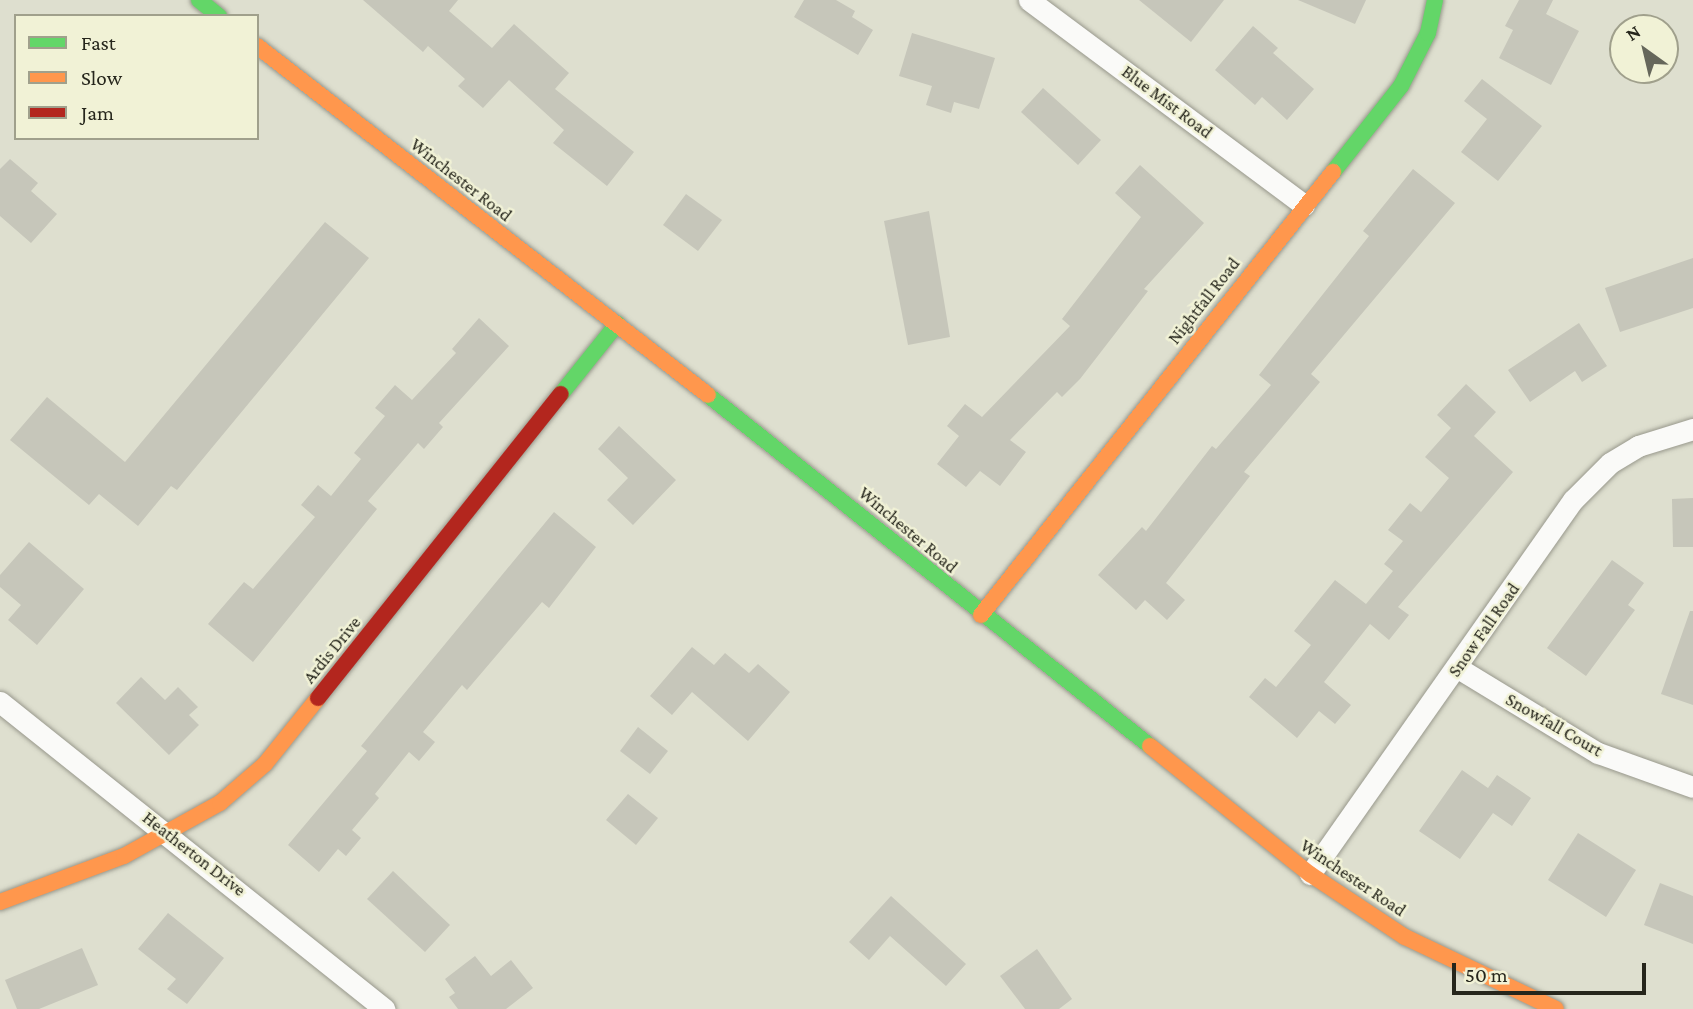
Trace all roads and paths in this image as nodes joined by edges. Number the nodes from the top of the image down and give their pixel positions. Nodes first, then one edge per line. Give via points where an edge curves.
1 (199, 0) edge
2 (1029, 0) edge
3 (1435, 0) edge
4 (216, 14) edge
5 (259, 48) edge
6 (1304, 205) junction
7 (617, 324) junction
8 (1693, 429) edge
9 (981, 615) junction
10 (1458, 668) junction
11 (0, 702) edge
12 (1693, 787) edge
13 (164, 831) junction
14 (1310, 874) junction
15 (0, 902) edge
16 (385, 1009) edge
17 (1556, 1009) edge

1 - 4 street
2 - 6 street, Blue Mist Road
3 - 6 street, Nightfall Road via 1428,33 1401,86
5 - 7 street, Winchester Road
6 - 9 street, Nightfall Road
7 - 9 street, Winchester Road
7 - 13 street, Ardis Drive via 265,764 219,803
8 - 10 street, Snow Fall Road via 1638,446 1610,463 1583,491
9 - 14 street, Winchester Road
10 - 12 street, Snowfall Court via 1598,753
10 - 14 street, Snow Fall Road
11 - 13 street, Heatherton Drive
13 - 15 street, Ardis Drive via 124,856
13 - 16 street, Heatherton Drive
14 - 17 street, Winchester Road via 1405,937

